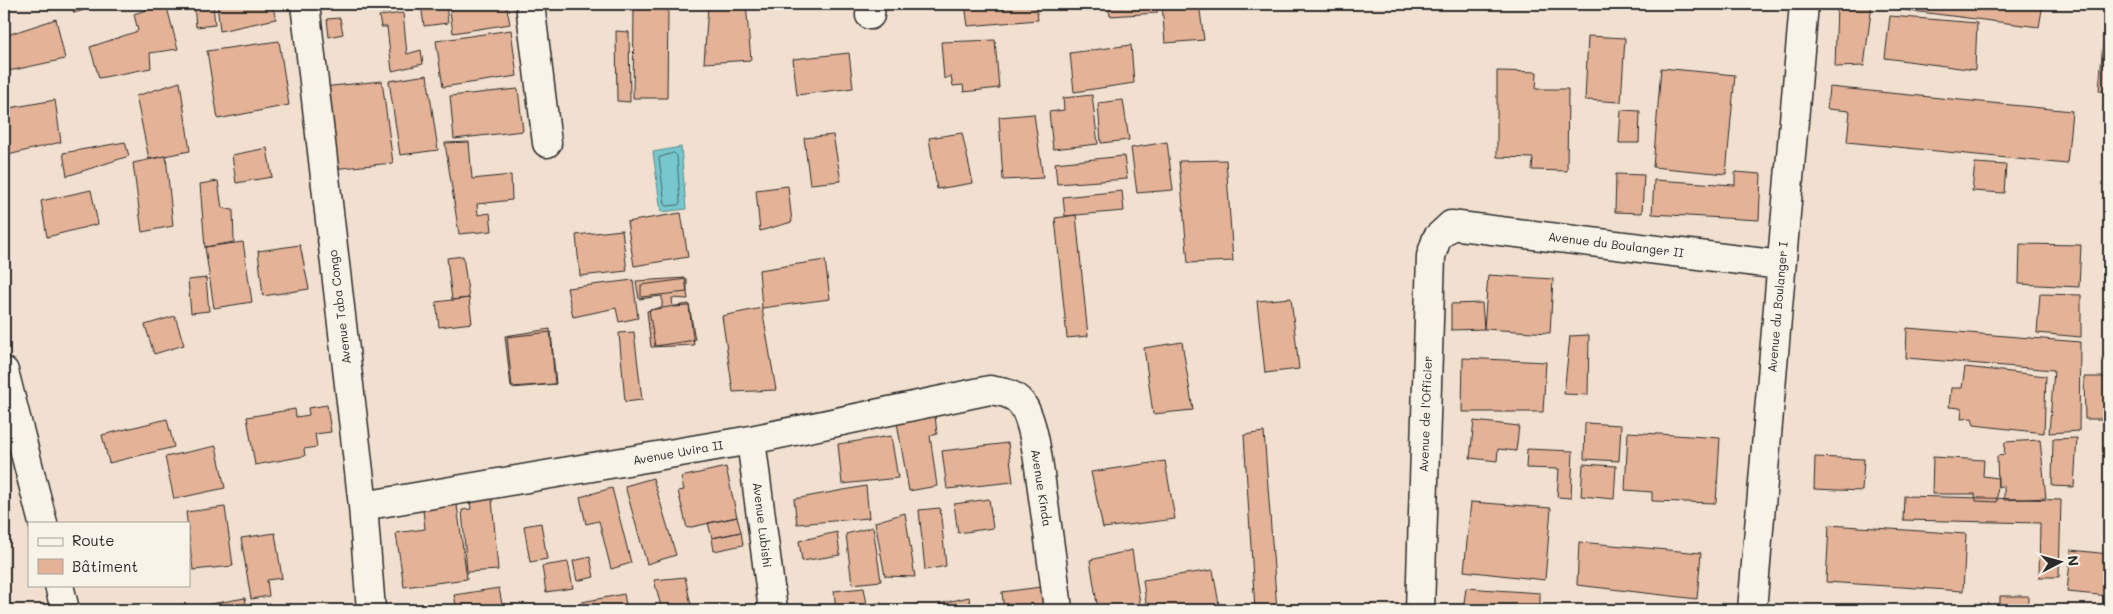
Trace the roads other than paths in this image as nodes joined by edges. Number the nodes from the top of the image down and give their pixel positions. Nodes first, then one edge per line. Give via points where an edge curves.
1 (305, 4) edge
2 (530, 4) edge
3 (1804, 4) edge
4 (547, 143) dead end
5 (1451, 225) joint
6 (1781, 265) junction
7 (4, 371) edge
8 (990, 390) joint
9 (751, 440) junction
10 (363, 506) junction
11 (43, 522) edge
12 (59, 586) edge
13 (65, 610) edge
14 (371, 610) edge
15 (773, 610) edge
16 (1058, 610) edge
17 (1420, 610) edge
18 (1752, 610) edge

1 - 10 street, Avenue Taba Congo
2 - 4 street
3 - 6 street, Avenue du Boulanger I
5 - 6 street, Avenue du Boulanger II
5 - 17 street, Avenue de l'Officier via 1437,238 1431,256
6 - 18 street, Avenue du Boulanger I
7 - 11 street
8 - 9 street, Avenue Uvira II
8 - 16 street, Avenue Kinda via 1014,396 1026,413 1038,458
9 - 10 street, Avenue Uvira II
9 - 15 street, Avenue Lubishi
10 - 14 street, Avenue Taba Congo
12 - 13 street

